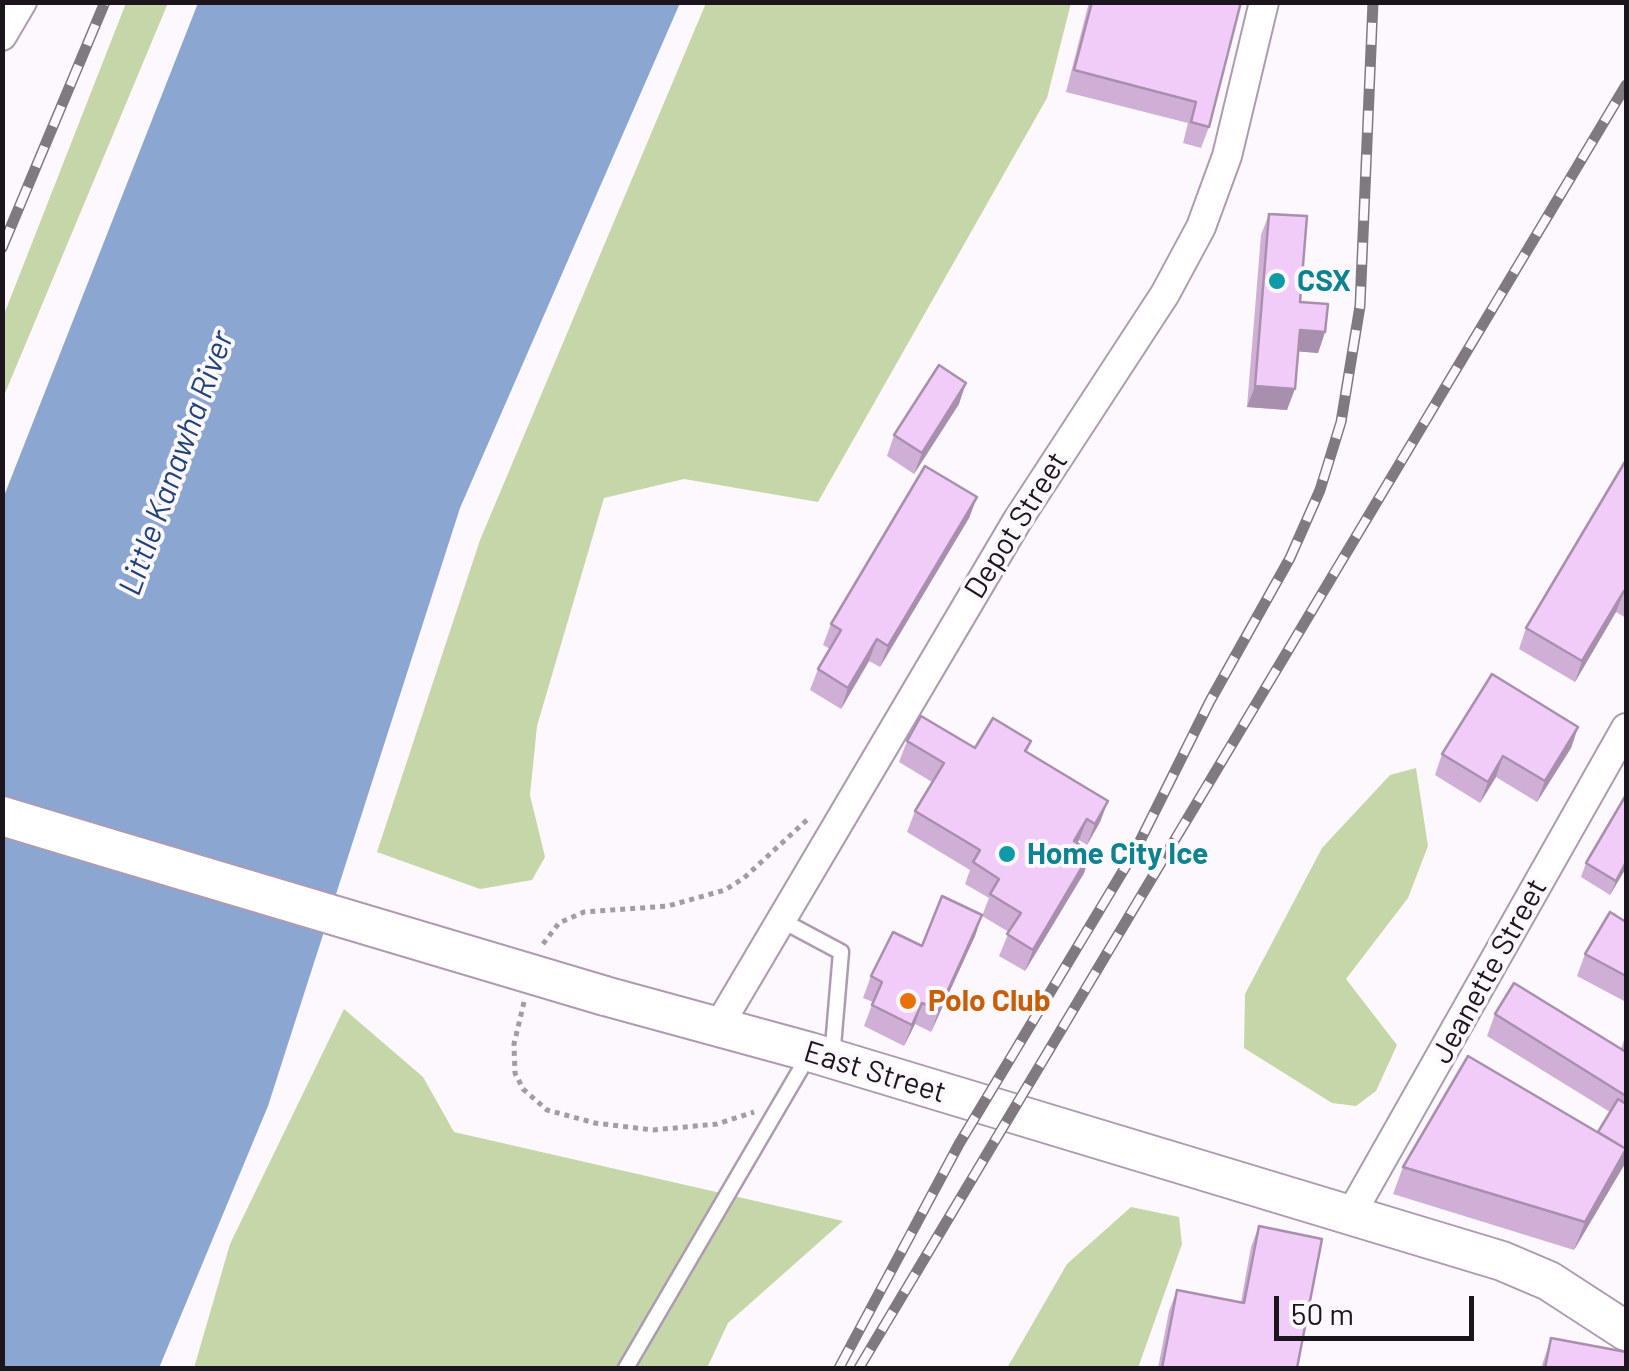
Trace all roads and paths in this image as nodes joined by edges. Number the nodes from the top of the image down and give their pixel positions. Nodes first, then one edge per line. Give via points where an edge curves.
1 (22, 2) edge
2 (1264, 2) edge
3 (2, 36) edge
4 (1623, 740) edge
5 (2, 816) edge
6 (780, 920) junction
7 (718, 1027) junction
8 (821, 1056) junction
9 (1351, 1214) junction
10 (1626, 1332) edge
11 (626, 1368) edge

1 - 3 street
2 - 6 street, Depot Street via 1201,228
4 - 9 street, Jeanette Street
5 - 7 main road, East Street, bridge
6 - 7 street, Depot Street
6 - 8 lane via 841,952
7 - 8 main road, East Street
8 - 9 main road, East Street
8 - 11 lane
9 - 10 main road, East Street via 1549,1280

